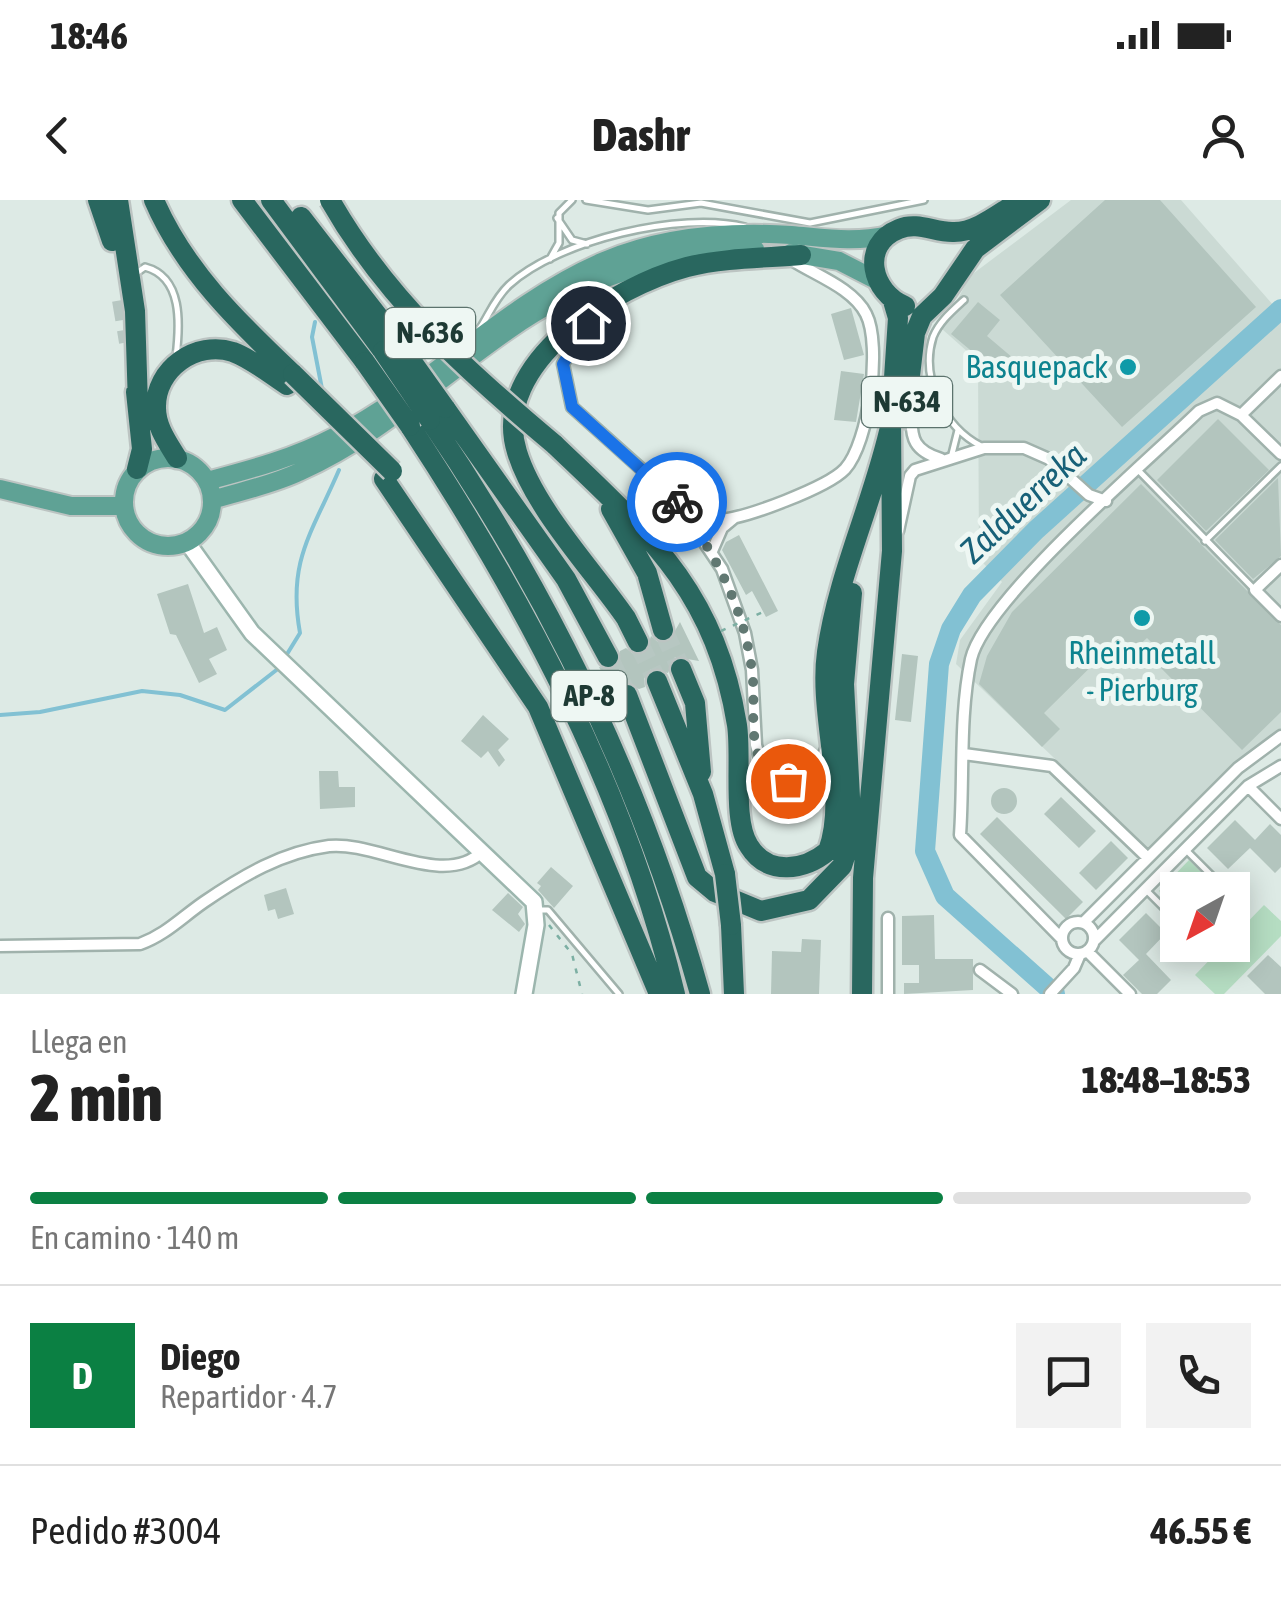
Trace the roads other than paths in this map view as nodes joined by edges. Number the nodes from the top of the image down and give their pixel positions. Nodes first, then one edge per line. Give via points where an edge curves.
1 (98, 200) edge
2 (118, 200) edge
3 (154, 200) edge
4 (242, 200) edge
5 (271, 200) edge
6 (287, 200) edge
7 (330, 200) edge
8 (572, 200) edge
9 (586, 200) edge
10 (620, 200) edge
11 (924, 200) edge
12 (1023, 200) edge
13 (1040, 200) edge
14 (610, 206) junction
15 (558, 218) junction
16 (930, 229) junction
17 (889, 234) junction
18 (777, 235) junction
19 (590, 244) junction
20 (794, 256) junction
21 (548, 261) junction
22 (955, 272) junction
23 (130, 278) junction
24 (876, 280) junction
25 (122, 300) tunnel mouth
26 (964, 300) dead end
27 (894, 302) junction
28 (607, 303) junction
29 (932, 304) junction
30 (129, 342) tunnel mouth
31 (471, 342) junction
32 (382, 352) junction
33 (175, 364) junction
34 (1281, 376) edge
35 (910, 378) junction
36 (290, 380) junction
37 (138, 405) junction
38 (1241, 416) junction
39 (428, 418) junction
40 (892, 423) junction
41 (958, 427) junction
42 (984, 448) junction
43 (1281, 454) edge
44 (177, 458) junction
45 (946, 459) junction
46 (1281, 466) edge
47 (137, 469) junction
48 (1138, 470) junction
49 (586, 475) junction
50 (207, 481) junction
51 (878, 484) junction
52 (0, 488) edge
53 (212, 500) junction
54 (1106, 501) junction
55 (894, 504) junction
56 (123, 506) junction
57 (686, 513) junction
58 (734, 518) junction
59 (1205, 540) junction
60 (187, 542) junction
61 (712, 551) junction
62 (892, 551) junction
63 (1281, 565) edge
64 (1255, 590) junction
65 (1281, 616) edge
66 (663, 630) tunnel mouth
67 (638, 642) tunnel mouth
68 (608, 657) tunnel mouth
69 (681, 669) tunnel mouth
70 (657, 681) tunnel mouth
71 (627, 695) tunnel mouth
72 (1281, 736) edge
73 (828, 744) junction
74 (964, 754) junction
75 (1281, 766) edge
76 (1248, 786) junction
77 (703, 794) junction
78 (1281, 819) edge
79 (1186, 850) junction
80 (482, 851) junction
81 (1148, 858) junction
82 (1208, 872) edge
83 (1146, 890) junction
84 (1160, 904) edge
85 (540, 916) junction
86 (888, 918) dead end
87 (1084, 922) junction
88 (1062, 940) junction
89 (1095, 940) junction
90 (0, 946) edge
91 (1084, 953) junction
92 (980, 970) dead end
93 (524, 994) edge
94 (619, 994) edge
95 (659, 994) edge
96 (676, 994) edge
97 (700, 994) edge
98 (734, 994) edge
99 (862, 994) edge
100 (888, 994) edge
101 (1012, 994) edge
102 (1050, 994) edge
103 (1130, 994) edge

1 - 25 highway
2 - 23 highway
3 - 36 highway via 208,288
4 - 32 highway, AP-8
5 - 32 highway, AP-8
6 - 32 highway
7 - 49 highway, N-636, bridge via 411,313
8 - 15 lane
9 - 14 lane
10 - 14 lane
11 - 14 lane via 810,223 701,203 648,210
12 - 16 highway via 968,230
13 - 22 highway, N-634
15 - 19 lane via 572,240
15 - 21 lane via 559,243
16 - 17 highway via 909,226
16 - 22 highway via 950,246
17 - 18 main road via 851,242
17 - 24 highway via 875,255
18 - 19 lane via 709,221 646,228
18 - 31 main road via 694,236 638,248 554,286
19 - 21 lane
20 - 24 main road via 839,261
20 - 28 highway via 688,266
20 - 53 main road via 765,248 696,250 603,278 508,330 374,430 314,464
20 - 58 street via 866,313 874,349 863,438 838,476
21 - 31 lane via 510,283
22 - 29 highway, N-634
23 - 33 lane via 146,267 160,271 173,287
23 - 37 highway
24 - 27 highway
26 - 41 lane via 940,324 930,361 936,398
27 - 29 highway
27 - 40 highway, N-634
28 - 57 street via 574,339 563,364 572,407
28 - 67 highway via 546,350 522,384 512,426 528,482
29 - 35 highway, N-634 via 915,332
30 - 37 highway
31 - 50 main road via 340,434 283,461
32 - 39 highway, AP-8, bridge
32 - 39 highway, bridge
33 - 36 highway via 195,352 233,352
33 - 44 highway via 155,406
34 - 38 street
35 - 45 street via 913,439 926,454
35 - 55 highway, N-634
36 - 95 highway, bridge via 388,475 538,707
37 - 47 highway
38 - 43 street
38 - 48 street via 1217,403 1200,411
39 - 68 highway via 566,578
39 - 96 highway, AP-8 via 599,766 644,880
39 - 97 highway, AP-8 via 533,582 594,706 656,851
40 - 51 highway
40 - 55 highway, N-634
41 - 42 lane
41 - 45 lane
42 - 45 street
42 - 54 street via 1024,448 1049,459 1089,496
44 - 47 main road
44 - 50 main road
45 - 62 street via 910,476
46 - 59 lane
47 - 56 main road
48 - 54 street
48 - 59 lane
49 - 66 highway via 638,554
49 - 73 highway via 654,540 688,589 716,648 742,766 744,833 769,864 796,868 828,850 835,832
50 - 53 main road
51 - 71 highway via 848,615 844,684 852,836 842,866 809,900 760,910 697,877
51 - 73 highway via 842,578 827,653
52 - 56 main road via 71,506
53 - 60 main road via 206,525
54 - 74 street via 1004,601 983,631 972,656
55 - 62 highway, N-634
56 - 60 main road via 146,541
57 - 58 street
57 - 61 street
58 - 61 street
59 - 64 lane
60 - 80 street via 224,599 271,652
61 - 73 street via 745,633 760,760 778,778 798,780 817,768
62 - 99 highway, N-634 via 864,878
63 - 64 street
64 - 65 street
69 - 77 highway via 695,703
70 - 77 highway
72 - 81 street via 1238,768
74 - 81 street via 1052,766
74 - 88 street via 960,836
75 - 76 street
76 - 78 street
76 - 79 street
77 - 98 highway, bridge via 725,874
79 - 82 lane
79 - 83 street
80 - 85 street via 525,890
80 - 90 street via 461,864 327,846 258,868 140,944
81 - 87 street
83 - 84 lane
83 - 89 street
85 - 93 street
85 - 94 lane via 548,910
86 - 100 street
87 - 88 street via 1068,924
87 - 89 street
88 - 91 street via 1070,952
89 - 91 street
91 - 102 street
91 - 103 street
92 - 101 street

